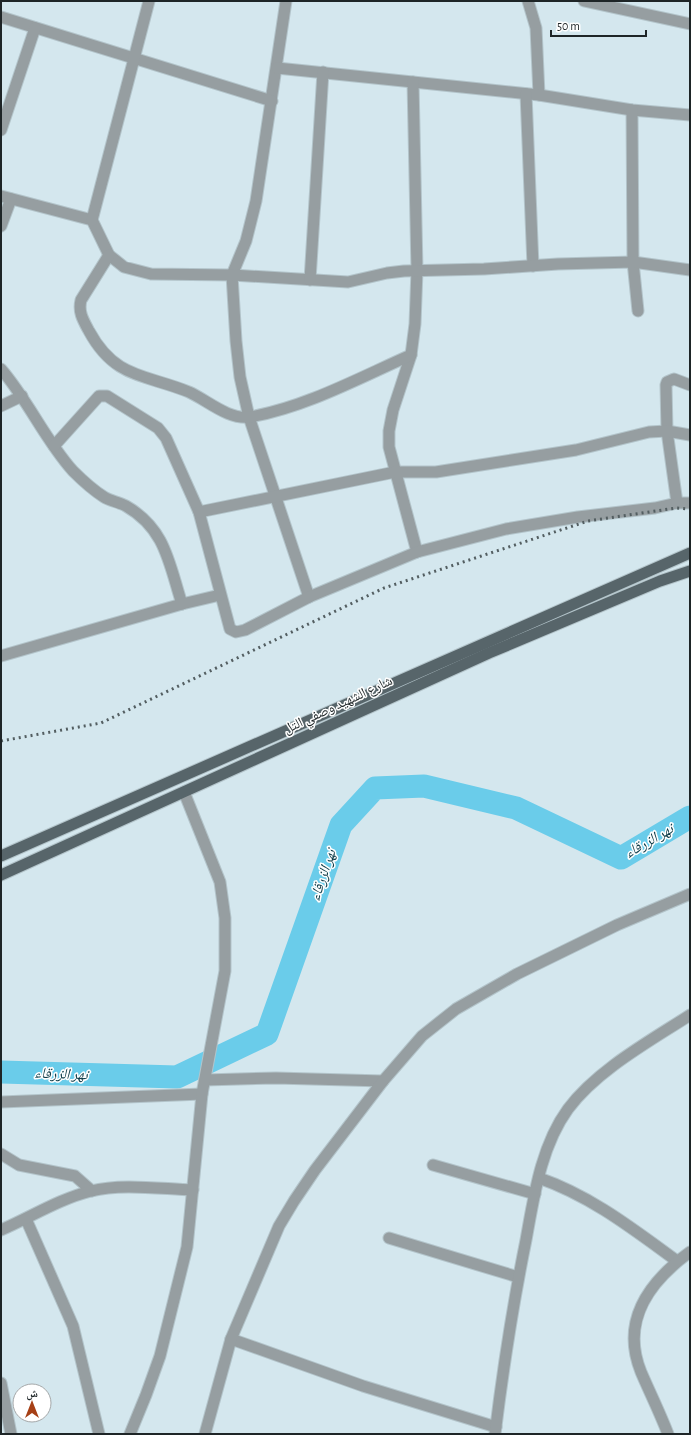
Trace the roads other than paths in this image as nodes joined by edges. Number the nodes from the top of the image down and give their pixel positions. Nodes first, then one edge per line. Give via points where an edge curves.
1 (149, 1) edge
2 (286, 1) edge
3 (528, 1) edge
4 (584, 1) edge
5 (1, 17) edge
6 (690, 24) edge
7 (36, 28) junction
8 (133, 59) junction
9 (277, 68) junction
10 (323, 72) junction
11 (413, 82) junction
12 (526, 94) junction
13 (539, 95) junction
14 (272, 101) junction
15 (6, 106) edge
16 (632, 110) junction
17 (690, 115) edge
18 (1, 130) edge
19 (6, 197) edge
20 (92, 220) junction
21 (1, 226) edge
22 (109, 255) junction
23 (633, 262) junction
24 (533, 266) junction
25 (417, 270) junction
26 (690, 270) edge
27 (232, 275) junction
28 (310, 280) junction
29 (638, 311) dead end
30 (411, 355) junction
31 (1, 369) edge
32 (690, 385) edge
33 (22, 396) junction
34 (1, 406) edge
35 (249, 417) junction
36 (667, 431) junction
37 (690, 435) edge
38 (54, 446) junction
39 (395, 472) junction
40 (275, 497) junction
41 (677, 503) junction
42 (690, 503) edge
43 (199, 512) junction
44 (417, 552) junction
45 (690, 553) edge
46 (690, 571) edge
47 (220, 595) junction
48 (309, 597) junction
49 (182, 604) junction
50 (1, 656) edge
51 (184, 792) junction
52 (1, 856) edge
53 (1, 876) edge
54 (690, 894) edge
55 (690, 1015) edge
56 (205, 1080) junction
57 (383, 1081) junction
58 (202, 1094) junction
59 (1, 1102) edge
60 (1, 1154) edge
61 (434, 1165) dead end
62 (539, 1178) junction
63 (193, 1190) junction
64 (92, 1191) junction
65 (535, 1194) junction
66 (26, 1219) junction
67 (1, 1230) edge
68 (389, 1238) dead end
69 (690, 1252) edge
70 (677, 1261) junction
71 (518, 1277) junction
72 (231, 1339) junction
73 (1, 1383) edge
74 (495, 1430) edge
75 (11, 1434) edge
76 (100, 1434) edge
77 (130, 1434) edge
78 (205, 1434) edge
79 (668, 1434) edge

1 - 8 street
2 - 9 street
3 - 13 street via 536,28
4 - 6 street
5 - 7 street
7 - 8 street
7 - 15 street
8 - 14 street
8 - 20 street
9 - 10 street
9 - 14 street
10 - 11 street
10 - 28 street
11 - 12 street
11 - 25 street
12 - 13 street
12 - 24 street
13 - 16 street
14 - 27 street via 256,201 246,241
15 - 18 street
16 - 17 street
16 - 23 street
19 - 20 street
19 - 21 street
20 - 22 street
22 - 27 street via 124,267 151,274
22 - 35 street via 80,305 81,315 98,346 128,372 188,392 227,412
23 - 24 street
23 - 26 street
23 - 29 street
24 - 25 street
25 - 28 street via 387,273 355,282
25 - 30 street
27 - 28 street
27 - 35 street via 240,377
30 - 35 street via 296,404
30 - 39 street via 389,431 389,447
31 - 33 street
32 - 36 street via 674,379 667,382
33 - 34 street
33 - 38 street
35 - 40 street
36 - 37 street
36 - 39 street via 649,432 576,450 436,472
36 - 41 street
38 - 43 street via 98,396 107,396 162,433
38 - 49 street via 73,470 104,497 134,511 153,527 163,544
39 - 40 street
39 - 44 street
40 - 43 street
40 - 48 street
41 - 42 street
41 - 44 street via 506,529
43 - 47 street
44 - 48 street
45 - 52 main road, شارع الشهيد وصفي التل
46 - 51 main road, شارع الشهيد وصفي التل via 660,581 489,653
47 - 48 street via 230,628 236,632 245,630
47 - 49 street
49 - 50 street
51 - 53 main road, شارع الشهيد وصفي التل
51 - 56 street via 213,862 223,899 226,935 226,964
54 - 57 street via 565,950 456,1009 422,1036
55 - 62 street via 622,1059 580,1096 559,1125
56 - 57 street via 276,1078
56 - 58 street
57 - 72 street via 294,1201 279,1226
58 - 59 street
58 - 63 street
60 - 64 street via 19,1165 75,1176
61 - 65 street
62 - 65 street
62 - 70 street via 589,1199
63 - 64 street via 123,1188
63 - 77 street via 187,1247 175,1302 152,1379
64 - 66 street via 68,1198
65 - 71 street
66 - 67 street
66 - 76 street via 73,1326
68 - 71 street
69 - 70 street
70 - 79 street via 652,1285 645,1296 634,1333 641,1371
71 - 74 street
72 - 74 street
72 - 78 street
73 - 75 street

